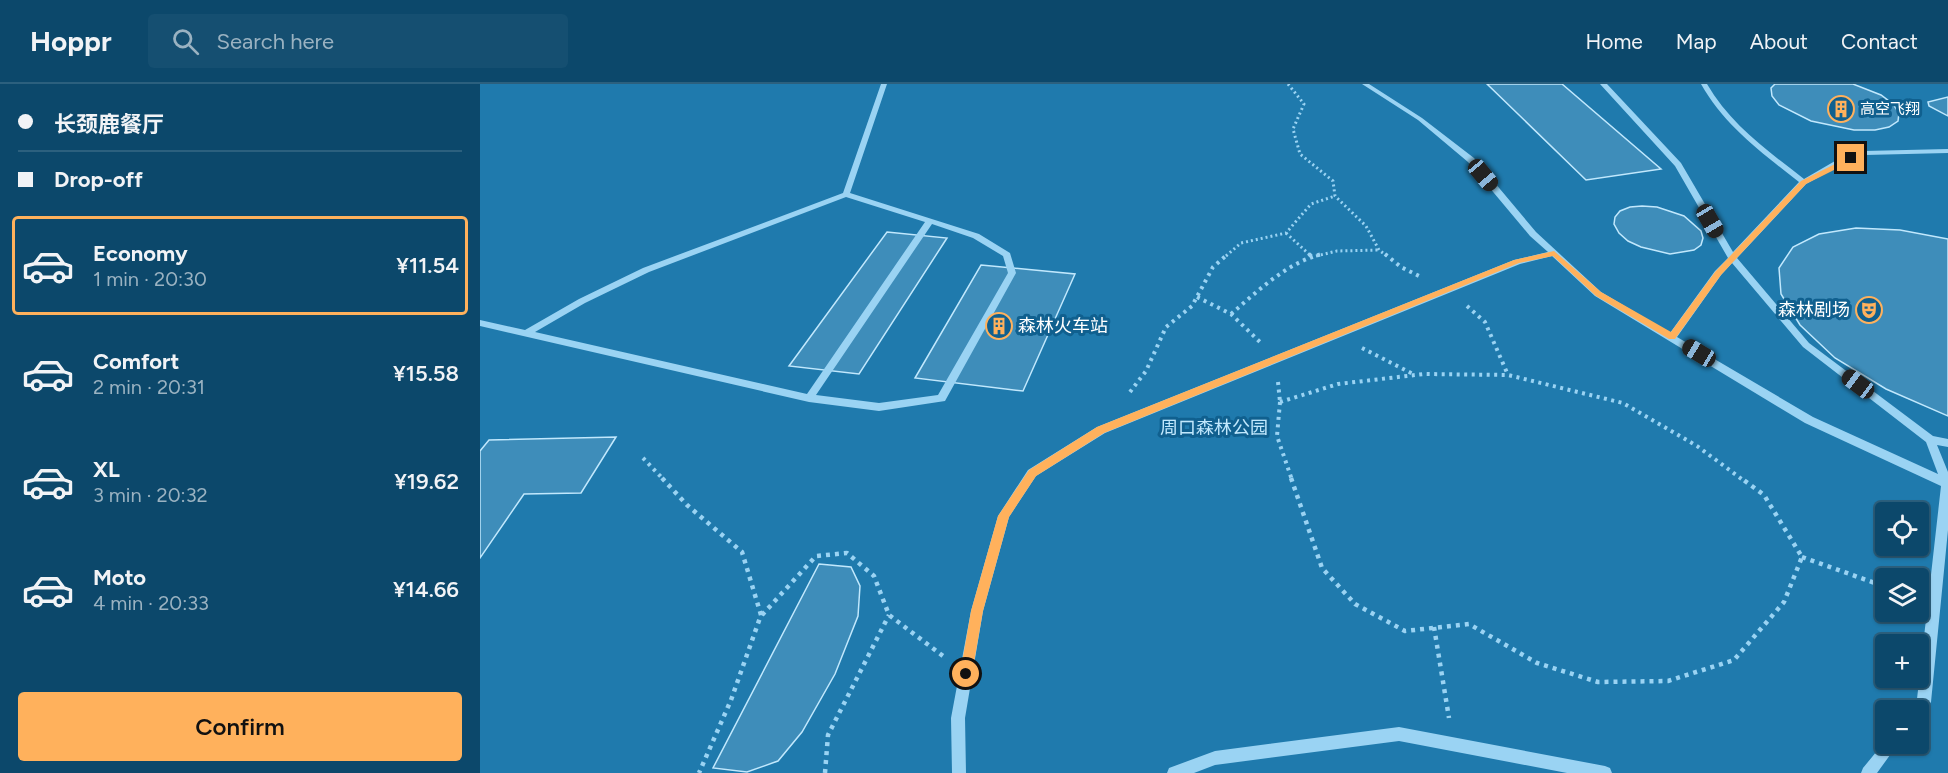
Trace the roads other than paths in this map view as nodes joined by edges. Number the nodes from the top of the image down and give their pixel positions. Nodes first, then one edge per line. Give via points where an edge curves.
1 (884, 84) edge
2 (1365, 84) edge
3 (1603, 84) edge
4 (1704, 84) edge
5 (1948, 151) edge
6 (1803, 182) junction
7 (846, 194) junction
8 (930, 221) junction
9 (1554, 253) junction
10 (1732, 258) junction
11 (480, 323) edge
12 (525, 334) junction
13 (1672, 337) junction
14 (809, 399) junction
15 (1930, 440) junction
16 (1948, 443) edge
17 (1948, 484) edge
18 (1924, 700) edge
19 (1883, 754) edge
20 (958, 773) edge
21 (1174, 773) edge
22 (1605, 773) edge
23 (1868, 773) edge

1 - 7 street
2 - 9 street via 1420,119 1471,160 1533,234
3 - 10 street via 1678,165
4 - 6 street via 1752,140
5 - 6 street via 1864,153
6 - 10 street
7 - 8 street
7 - 12 street via 646,270
8 - 14 street
8 - 14 street via 976,236 1007,255 1012,273 941,398 879,407
9 - 13 street via 1599,294
9 - 20 street via 1517,262 1101,430 1032,473 1004,516 977,611 958,718
10 - 13 street
10 - 15 street via 1806,345
11 - 12 street
12 - 14 street
13 - 17 street via 1809,420
15 - 16 street
15 - 17 street
17 - 18 street
19 - 23 street
21 - 22 street via 1215,758 1399,734

